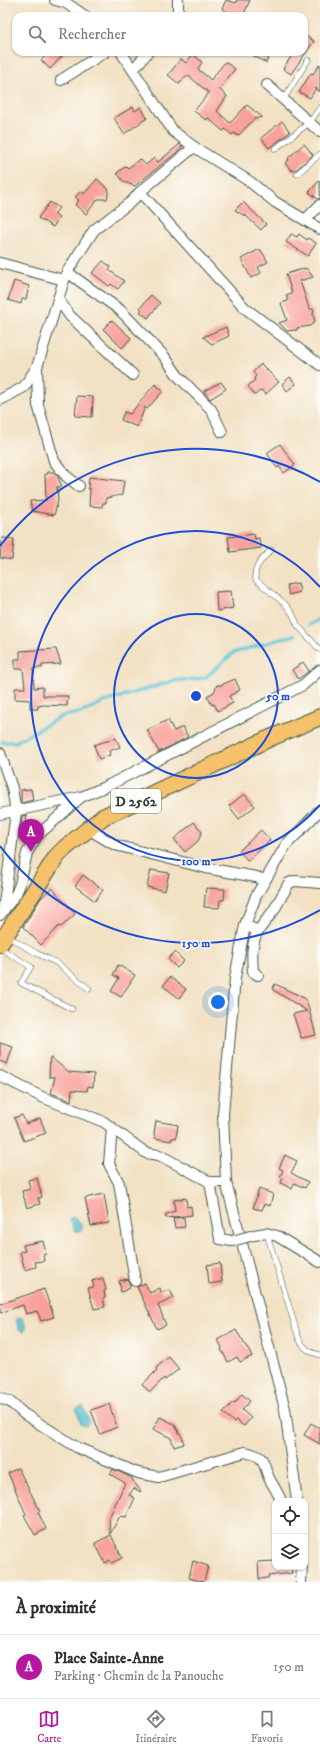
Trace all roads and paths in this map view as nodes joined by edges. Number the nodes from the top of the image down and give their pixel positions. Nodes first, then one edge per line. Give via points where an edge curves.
1 (55, 0) edge
2 (178, 0) edge
3 (66, 2) edge
4 (80, 12) edge
5 (178, 12) edge
6 (99, 56) edge
7 (124, 56) edge
8 (145, 56) edge
9 (308, 60) dead end
10 (133, 70) junction
11 (61, 80) dead end
12 (267, 85) dead end
13 (283, 100) junction
14 (320, 108) edge
15 (309, 122) junction
16 (320, 132) edge
17 (194, 147) junction
18 (274, 148) dead end
19 (320, 154) edge
20 (297, 174) dead end
21 (140, 192) junction
22 (320, 205) edge
23 (305, 220) junction
24 (320, 229) edge
25 (0, 263) edge
26 (66, 276) junction
27 (58, 299) junction
28 (320, 365) edge
29 (37, 367) junction
30 (133, 375) dead end
31 (0, 400) edge
32 (222, 432) dead end
33 (79, 486) dead end
34 (271, 550) dead end
35 (320, 650) edge
36 (320, 670) edge
37 (320, 717) edge
38 (0, 753) edge
39 (81, 797) junction
40 (320, 810) edge
41 (16, 812) junction
42 (0, 814) edge
43 (88, 829) junction
44 (265, 880) junction
45 (320, 883) edge
46 (2, 913) edge
47 (245, 925) junction
48 (258, 931) junction
49 (2, 942) edge
50 (258, 975) dead end
51 (89, 989) dead end
52 (72, 1009) dead end
53 (0, 1076) edge
54 (112, 1128) junction
55 (210, 1182) junction
56 (226, 1182) junction
57 (266, 1233) junction
58 (320, 1262) edge
59 (135, 1281) dead end
60 (320, 1355) edge
61 (0, 1398) edge
62 (296, 1490) junction
63 (280, 1498) edge
64 (290, 1498) edge
65 (297, 1498) edge
66 (302, 1570) edge
67 (300, 1582) edge

1 - 3 street
2 - 5 street
3 - 4 street
6 - 11 street
7 - 10 street
8 - 10 street
9 - 13 lane
10 - 17 street via 173,131
12 - 13 street
13 - 15 street
14 - 15 lane
15 - 16 street
15 - 18 lane
17 - 21 street
17 - 23 street via 219,161 275,202
19 - 20 lane
21 - 26 street via 94,230
21 - 28 street via 245,308
22 - 23 street
23 - 24 street
25 - 26 street
26 - 27 street
26 - 32 street via 120,310 211,409
27 - 29 street
27 - 30 street via 70,316
29 - 31 street via 24,387
29 - 33 street via 38,405 54,460 66,476
34 - 35 lane via 258,564 254,574 256,580 285,604 298,626
36 - 39 street via 303,685 158,761
37 - 43 main road, D 2562 via 102,817
38 - 41 street via 12,788
39 - 41 street
39 - 46 street via 37,836 27,853 16,894
40 - 44 street via 286,845
41 - 42 street
41 - 46 street
43 - 44 street via 115,845
43 - 49 main road, D 2562 via 57,856
44 - 47 street
45 - 48 street via 295,880 289,883 274,910
47 - 48 street
47 - 56 street via 235,978 223,1114
48 - 50 street via 251,955 253,972
49 - 51 lane via 57,963
49 - 52 lane via 31,967 20,983
53 - 54 street via 42,1097 104,1122
54 - 55 street via 146,1153 159,1156
54 - 59 street via 109,1164 120,1183
55 - 56 street
55 - 57 street, bridge via 220,1239 232,1240
56 - 62 street via 285,1409
57 - 58 street via 277,1236
57 - 60 lane via 299,1339 304,1348
61 - 63 street via 10,1402 24,1414 78,1448 150,1476 159,1477 245,1452 255,1454 264,1461 269,1478
62 - 64 street
62 - 65 street
66 - 67 street

